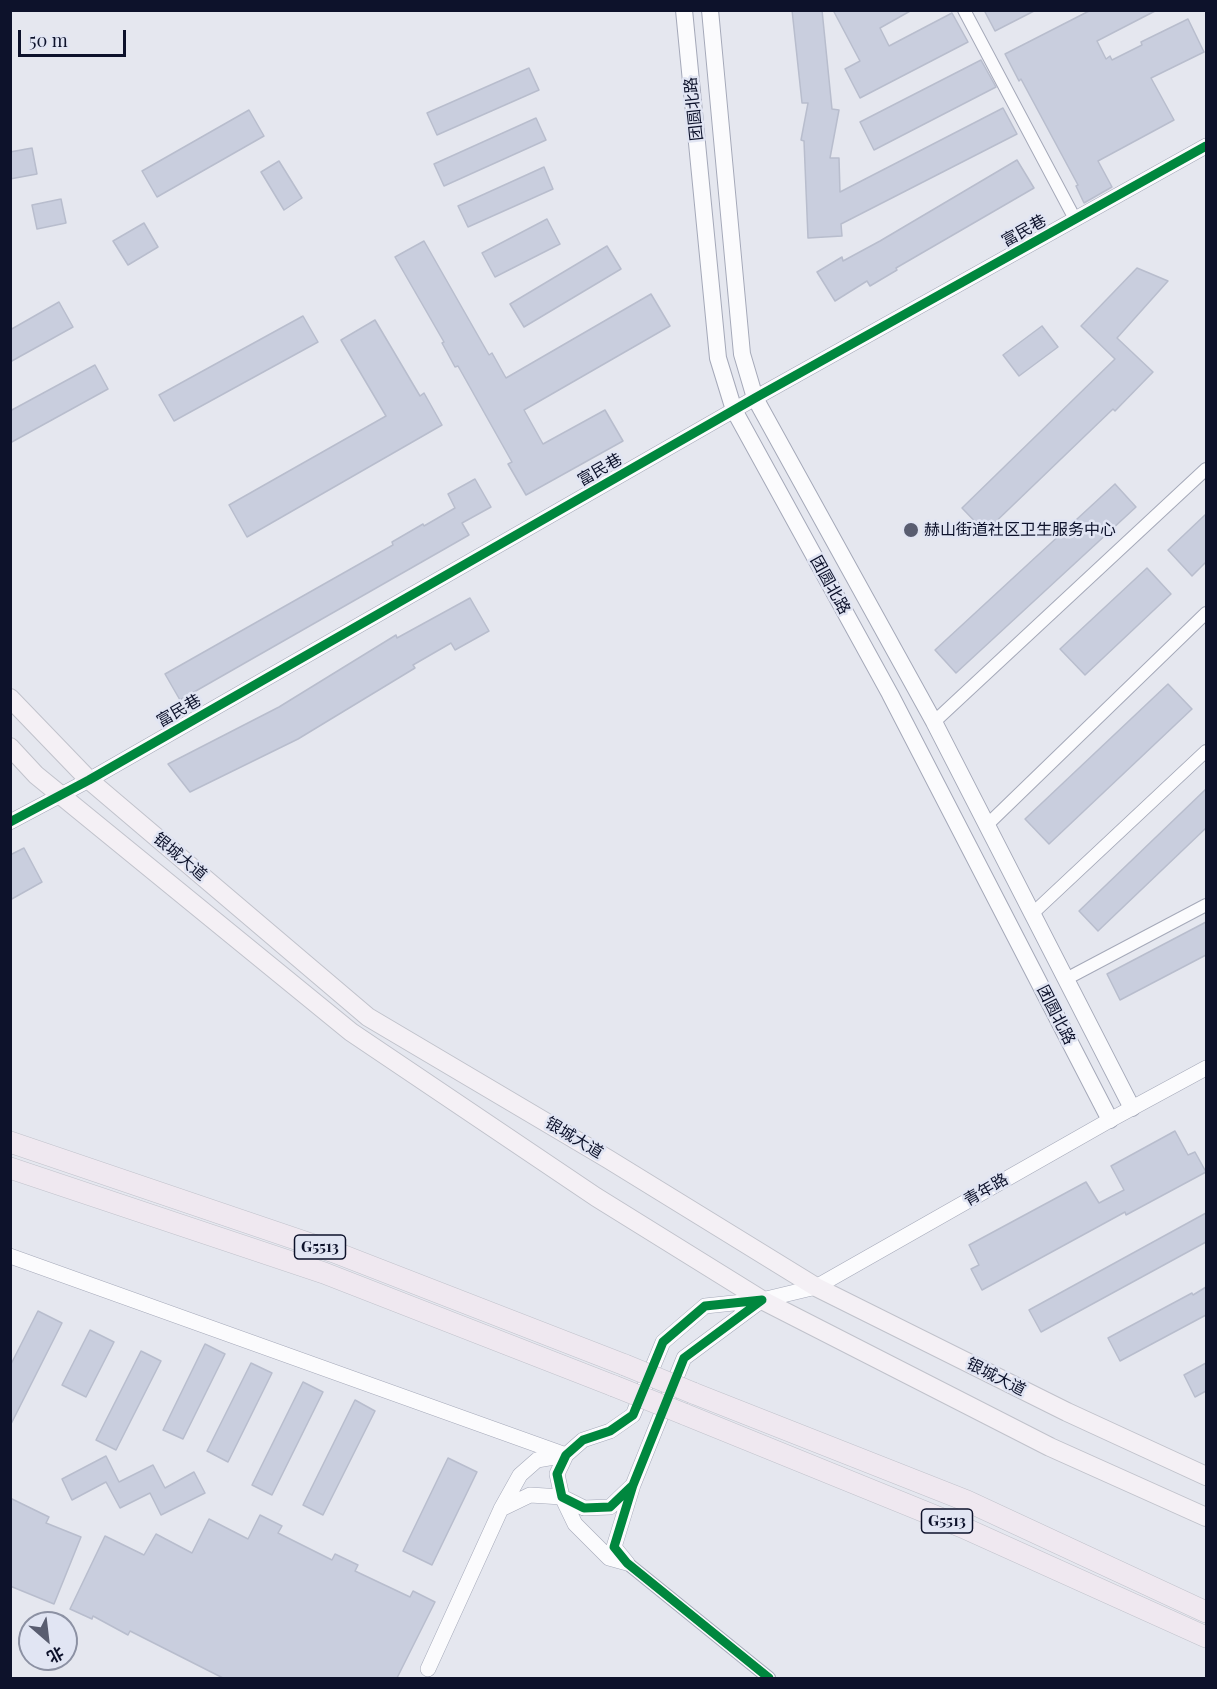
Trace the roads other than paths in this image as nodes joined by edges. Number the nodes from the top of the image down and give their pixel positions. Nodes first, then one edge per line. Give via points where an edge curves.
1 (684, 10) edge
2 (710, 10) edge
3 (964, 10) edge
4 (1206, 146) edge
5 (1075, 219) junction
6 (755, 398) junction
7 (734, 410) junction
8 (1206, 469) edge
9 (1206, 613) edge
10 (10, 698) edge
11 (934, 722) junction
12 (10, 747) edge
13 (1206, 750) edge
14 (89, 780) junction
15 (60, 795) junction
16 (10, 822) edge
17 (987, 825) junction
18 (1206, 905) edge
19 (1032, 914) junction
20 (1066, 979) junction
21 (1206, 1068) edge
22 (1132, 1108) junction
23 (1110, 1119) junction
24 (10, 1142) edge
25 (10, 1168) edge
26 (10, 1256) edge
27 (816, 1287) junction
28 (762, 1300) junction
29 (566, 1455) junction
30 (1206, 1476) edge
31 (633, 1485) junction
32 (562, 1497) junction
33 (501, 1509) junction
34 (1206, 1516) edge
35 (627, 1563) junction
36 (1206, 1612) edge
37 (1206, 1637) edge
38 (426, 1674) edge
39 (769, 1678) edge

1 - 7 main road, 团圆北路 via 718,358
2 - 6 main road, 团圆北路 via 742,354
3 - 5 street
4 - 5 street, 富民巷
5 - 6 street, 富民巷
6 - 7 street, 富民巷
6 - 11 main road, 团圆北路
7 - 14 street, 富民巷
7 - 23 main road, 团圆北路 via 890,694
8 - 11 street
9 - 17 street
10 - 14 main road, 银城大道
11 - 17 main road, 团圆北路
12 - 15 main road, 银城大道
13 - 19 street
14 - 15 street, 富民巷
14 - 27 main road, 银城大道 via 368,1017
15 - 16 street, 富民巷
15 - 28 main road, 银城大道 via 351,1032 596,1197
17 - 19 main road, 团圆北路
18 - 20 street
19 - 20 main road, 团圆北路
20 - 22 main road, 团圆北路
21 - 22 street, 青年路
22 - 23 street, 青年路
23 - 27 street, 青年路
24 - 36 highway, G5513, bridge via 333,1252 625,1365 967,1502
25 - 37 highway, G5513, bridge via 324,1273 614,1386 962,1527
26 - 29 street
27 - 28 street, 青年路
27 - 30 main road, 银城大道 via 1067,1412
28 - 29 street, 青年路 via 705,1306 663,1342 633,1415 610,1431 583,1440
28 - 31 street via 684,1358
28 - 34 main road, 银城大道 via 1050,1447
29 - 32 street via 557,1474
29 - 33 street via 537,1460 520,1476
31 - 32 street via 610,1507 584,1508
31 - 35 street via 614,1547
32 - 33 street via 530,1495
32 - 35 street via 575,1524 609,1557
33 - 38 street
35 - 39 street

